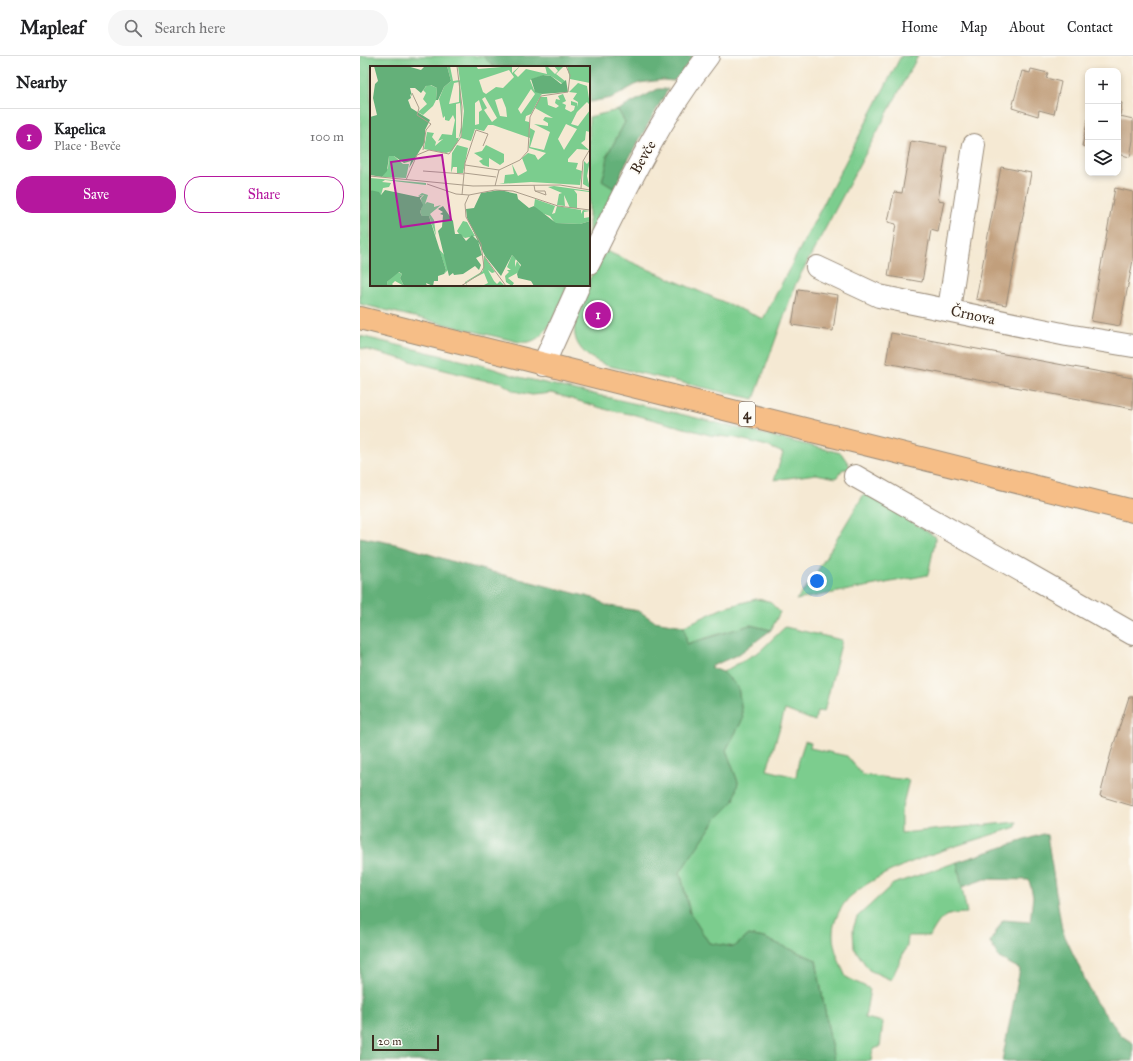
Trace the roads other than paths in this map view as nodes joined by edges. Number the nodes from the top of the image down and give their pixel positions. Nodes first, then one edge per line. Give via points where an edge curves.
1 (708, 56) edge
2 (974, 146) dead end
3 (590, 261) edge
4 (817, 267) dead end
5 (579, 286) edge
6 (949, 310) junction
7 (360, 318) edge
8 (1133, 346) edge
9 (542, 365) junction
10 (854, 476) dead end
11 (1133, 511) edge
12 (1133, 634) edge

1 - 3 street, Bevče via 679,94 631,179
2 - 6 street
4 - 6 street, Črnova via 879,296
5 - 9 street
6 - 8 street, Črnova
7 - 9 main road, 4
9 - 11 main road, 4
10 - 12 street

